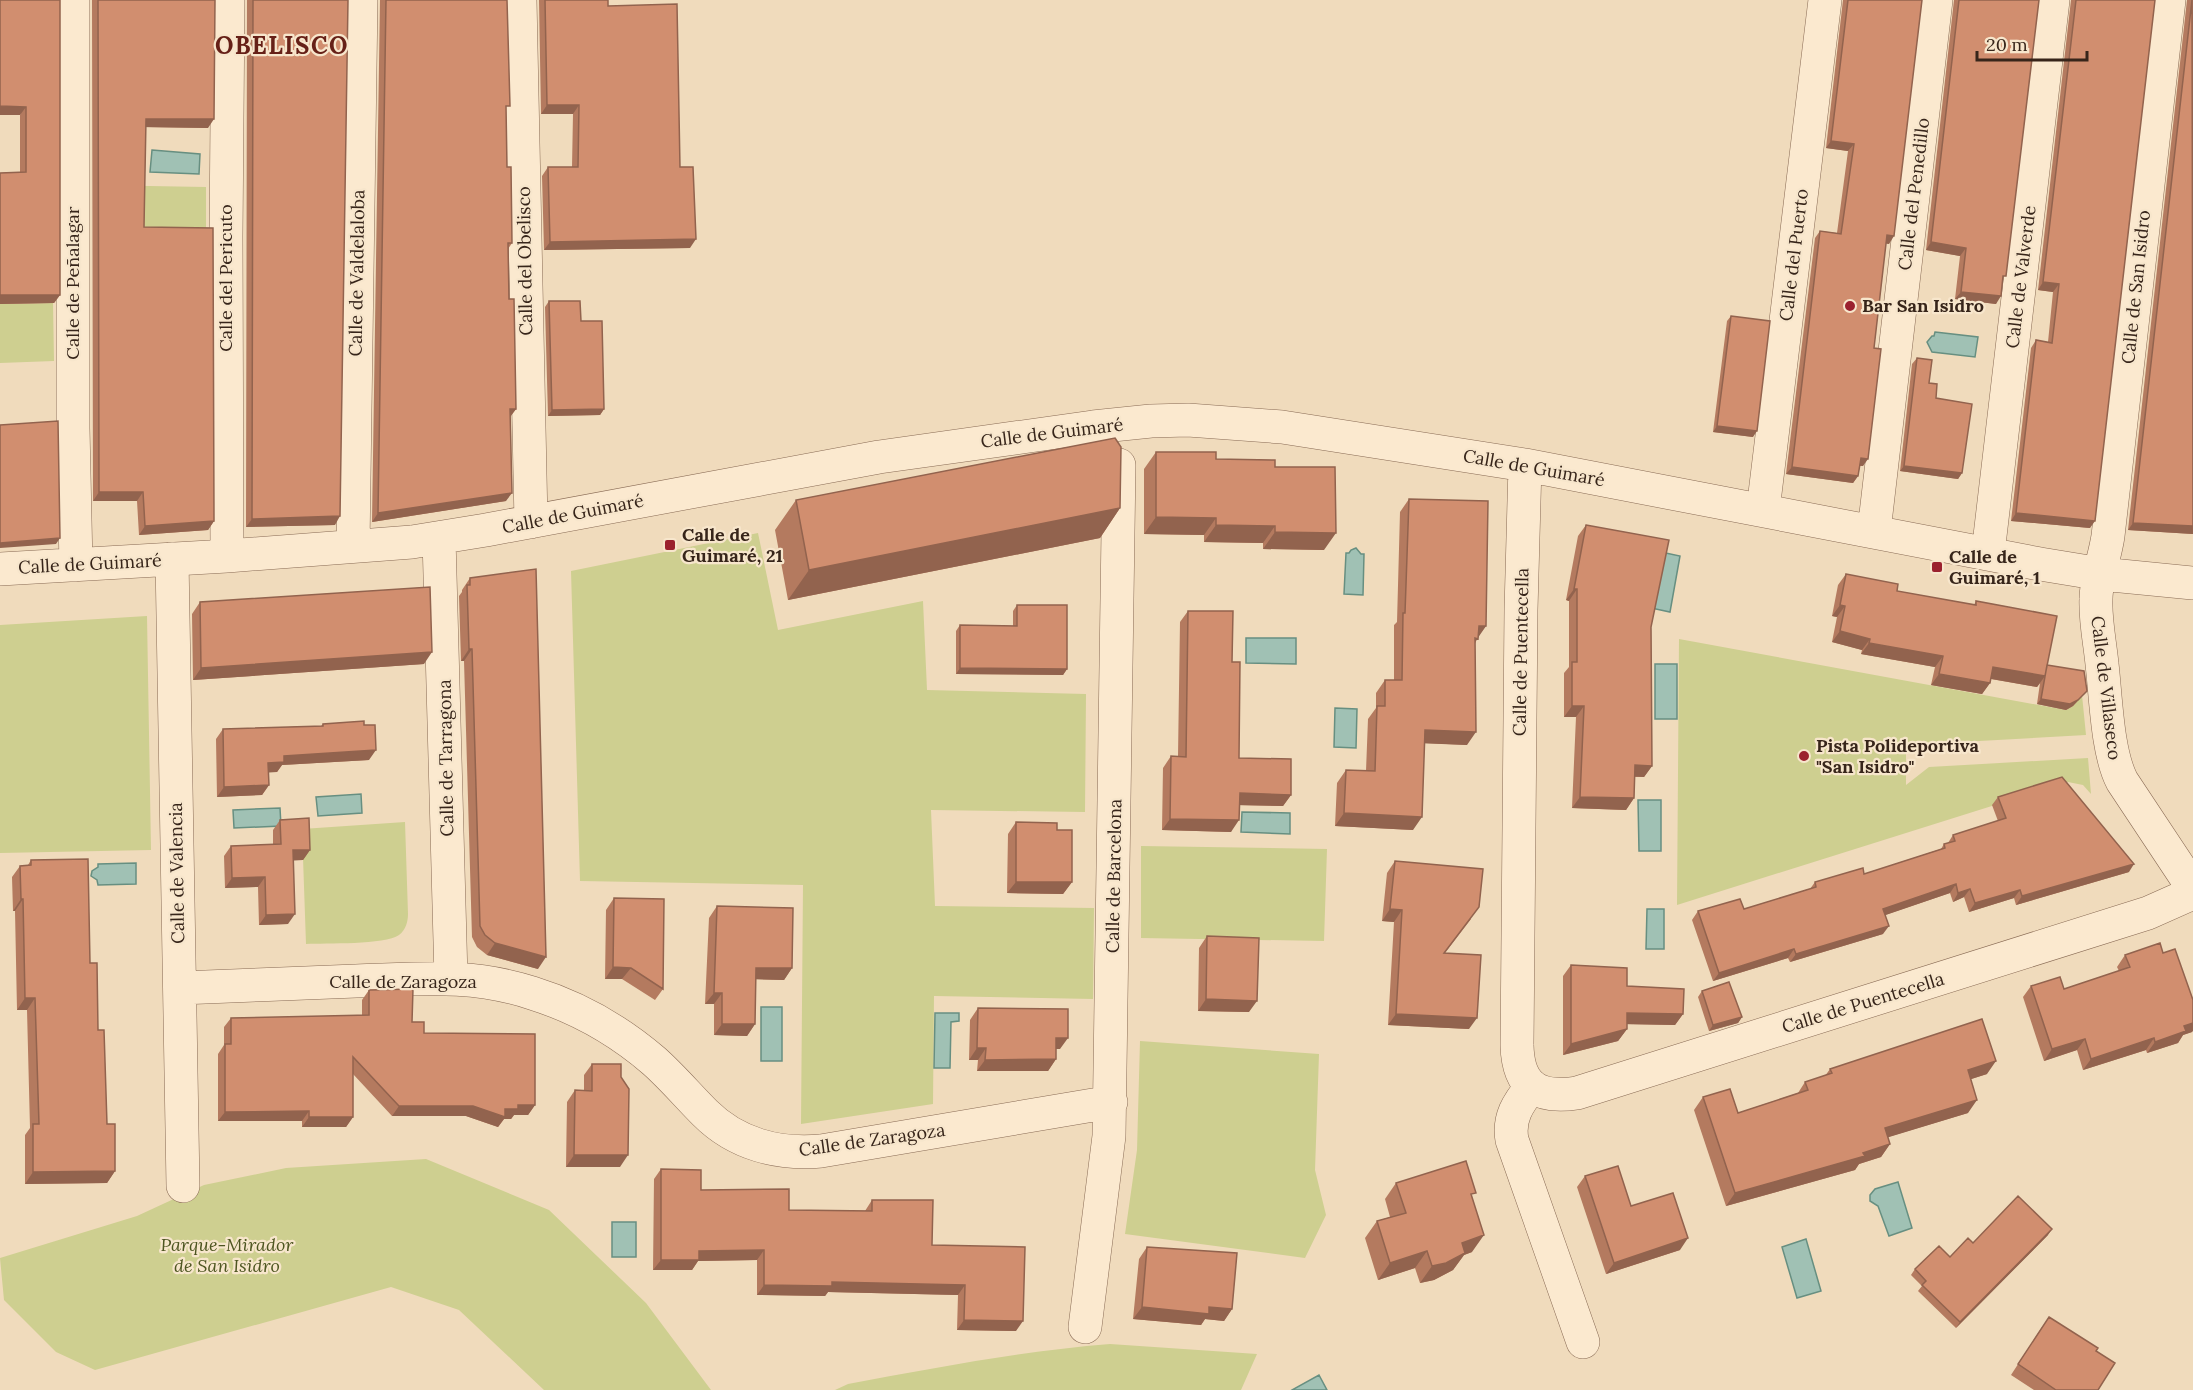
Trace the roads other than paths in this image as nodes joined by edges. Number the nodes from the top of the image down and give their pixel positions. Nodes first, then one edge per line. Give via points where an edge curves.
1 (73, 0) edge
2 (228, 0) edge
3 (360, 0) edge
4 (520, 0) edge
5 (1825, 0) edge
6 (1936, 0) edge
7 (2053, 0) edge
8 (2169, 0) edge
9 (1120, 424) junction
10 (1525, 465) junction
11 (1763, 510) junction
12 (531, 522) junction
13 (1874, 531) junction
14 (439, 538) junction
15 (353, 546) junction
16 (1988, 554) junction
17 (227, 556) junction
18 (172, 559) junction
19 (76, 565) junction
20 (0, 569) edge
21 (2101, 574) junction
22 (2193, 583) edge
23 (2193, 888) edge
24 (2193, 893) edge
25 (451, 978) junction
26 (180, 988) junction
27 (1532, 1086) junction
28 (1111, 1102) junction
29 (183, 1186) dead end
30 (1085, 1327) dead end
31 (1583, 1342) dead end

1 - 19 street, Calle de Peñalagar
2 - 17 street, Calle del Pericuto
3 - 15 street, Calle de Valdelaloba
4 - 12 street, Calle del Obelisco
5 - 11 street, Calle del Puerto
6 - 13 street, Calle del Penedillo
7 - 16 street, Calle de Valverde
8 - 21 street, Calle de San Isidro
9 - 10 street, Calle de Guimaré via 1188,420 1247,423
9 - 12 street, Calle de Guimaré via 879,457
9 - 28 street, Calle de Barcelona
10 - 11 street, Calle de Guimaré
10 - 27 street, Calle de Puentecella via 1517,1045 1519,1070
11 - 13 street, Calle de Guimaré
12 - 14 street, Calle de Guimaré
13 - 16 street, Calle de Guimaré
14 - 15 street, Calle de Guimaré
14 - 25 street, Calle de Tarragona
15 - 17 street, Calle de Guimaré
16 - 21 street, Calle de Guimaré
17 - 18 street, Calle de Guimaré
18 - 19 street, Calle de Guimaré
18 - 26 street, Calle de Valencia
19 - 20 street, Calle de Guimaré
21 - 22 street, Calle de Guimaré
21 - 23 street, Calle de Villaseco via 2096,613 2117,769
24 - 27 street, Calle de Puentecella via 2141,915 1577,1093 1551,1094
25 - 26 street, Calle de Zaragoza
25 - 28 street, Calle de Zaragoza via 520,989 584,1014 646,1054 721,1127 769,1149 821,1151
26 - 29 street, Calle de Valencia
27 - 31 street via 1515,1111 1511,1134
28 - 30 street, Calle de Barcelona via 1108,1158

